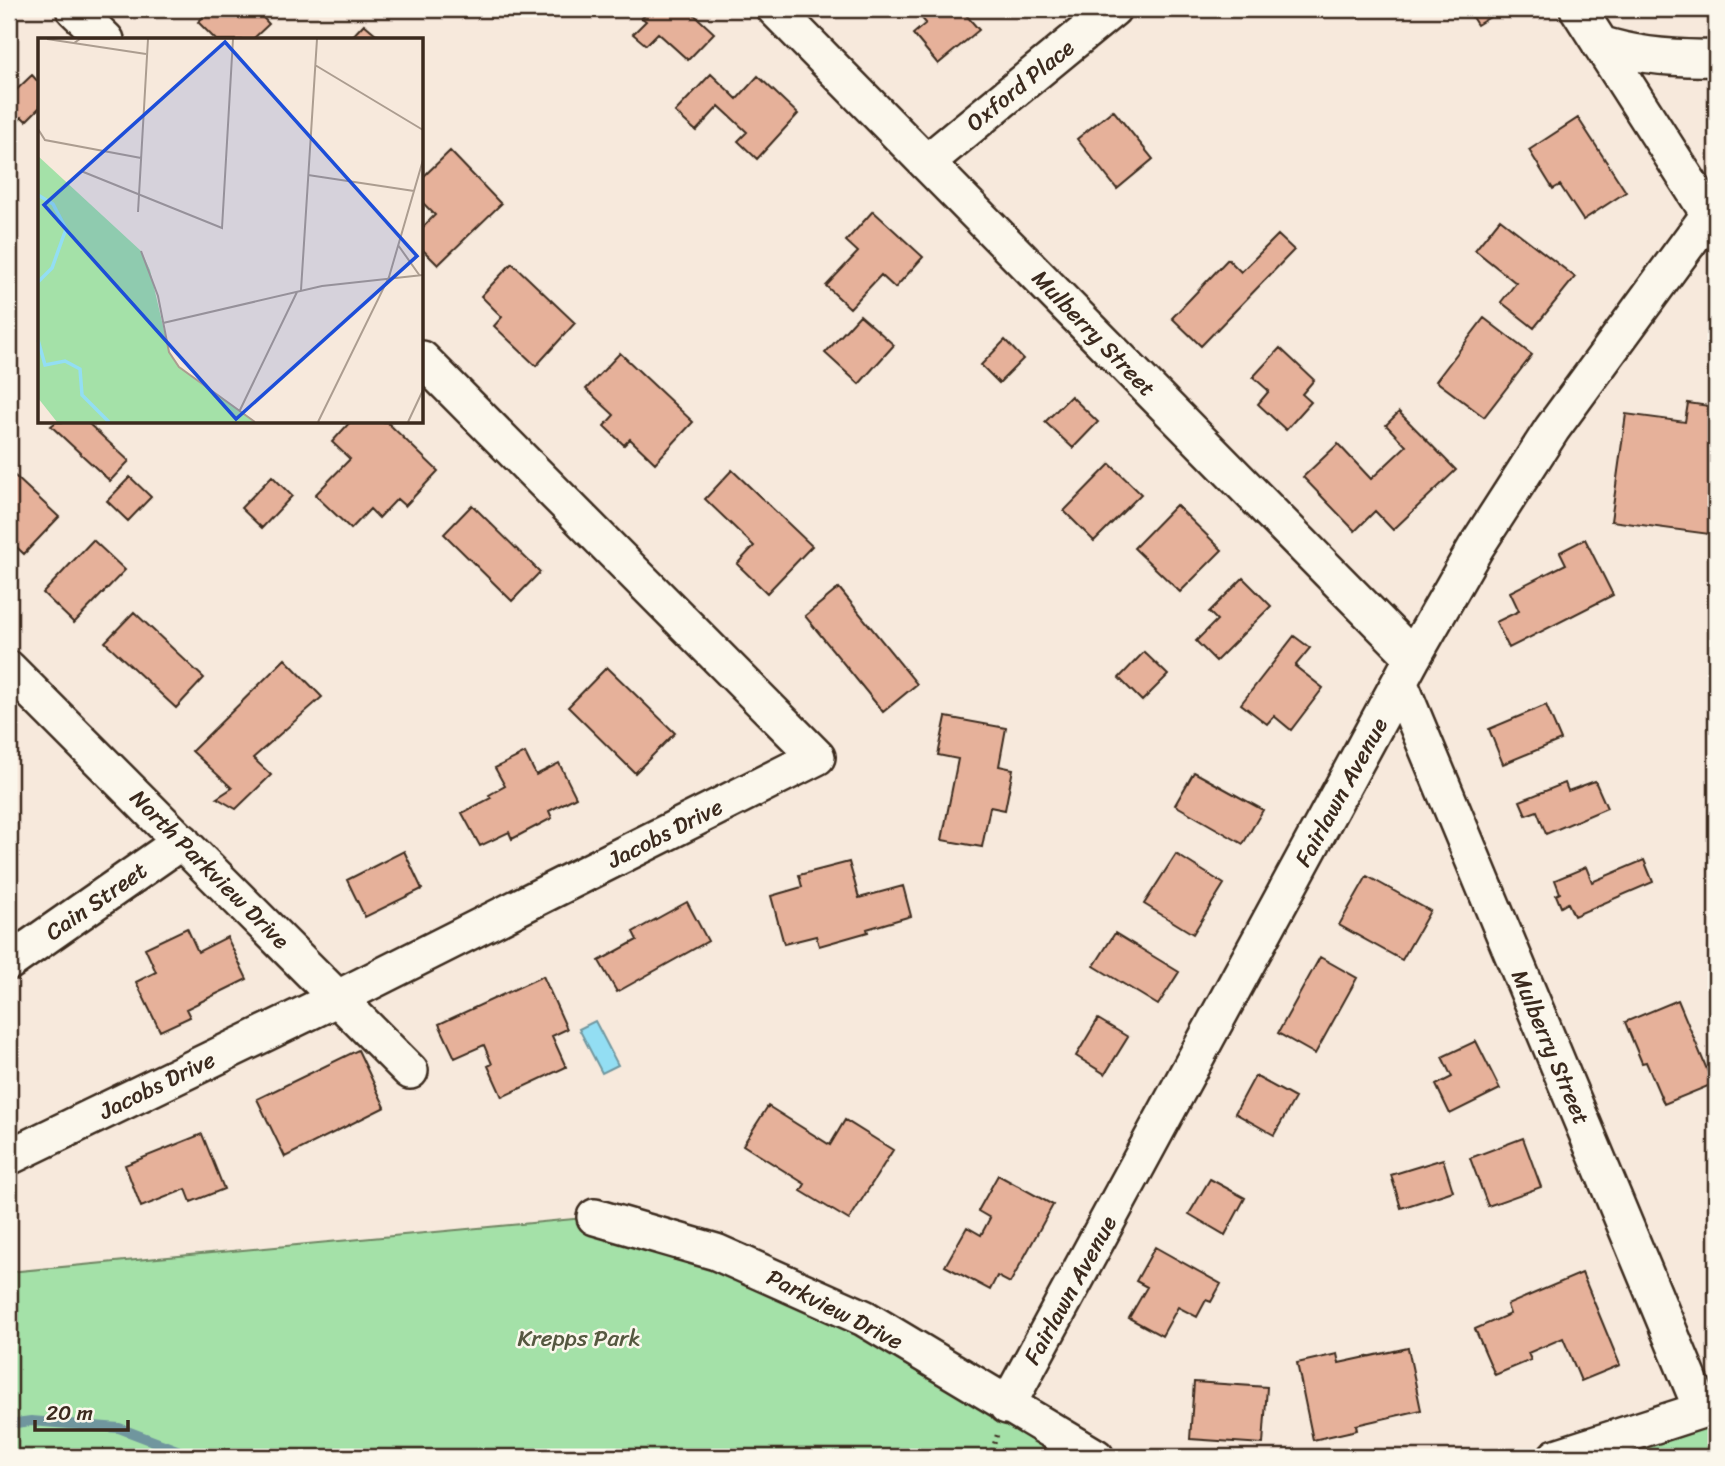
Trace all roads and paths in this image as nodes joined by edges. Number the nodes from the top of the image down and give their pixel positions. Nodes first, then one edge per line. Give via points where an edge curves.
1 (74, 9) edge
2 (775, 9) edge
3 (1112, 9) edge
4 (1578, 9) edge
5 (104, 38) edge
6 (1600, 44) junction
7 (1716, 58) edge
8 (927, 162) junction
9 (1714, 217) edge
10 (424, 361) edge
11 (9, 668) edge
12 (1407, 671) junction
13 (182, 841) junction
14 (9, 962) edge
15 (338, 998) junction
16 (410, 1071) dead end
17 (9, 1157) edge
18 (595, 1217) dead end
19 (1007, 1405) junction
20 (1709, 1409) edge
21 (1096, 1457) edge
22 (1556, 1457) edge

1 - 5 street
2 - 8 street, Mulberry Street
3 - 8 street, Oxford Place
4 - 6 street
6 - 7 street via 1656,56
6 - 9 street
8 - 12 street, Mulberry Street
9 - 12 street, Fairlawn Avenue via 1552,429 1476,547
10 - 15 street, Jacobs Drive via 817,757
11 - 13 street, North Parkview Drive
12 - 19 street, Fairlawn Avenue
12 - 20 street, Mulberry Street
13 - 14 street, Cain Street
13 - 15 street, North Parkview Drive
15 - 16 street, North Parkview Drive
15 - 17 street, Jacobs Drive
18 - 19 street, Parkview Drive via 716,1252 864,1318
19 - 21 street, Parkview Drive
20 - 22 street

